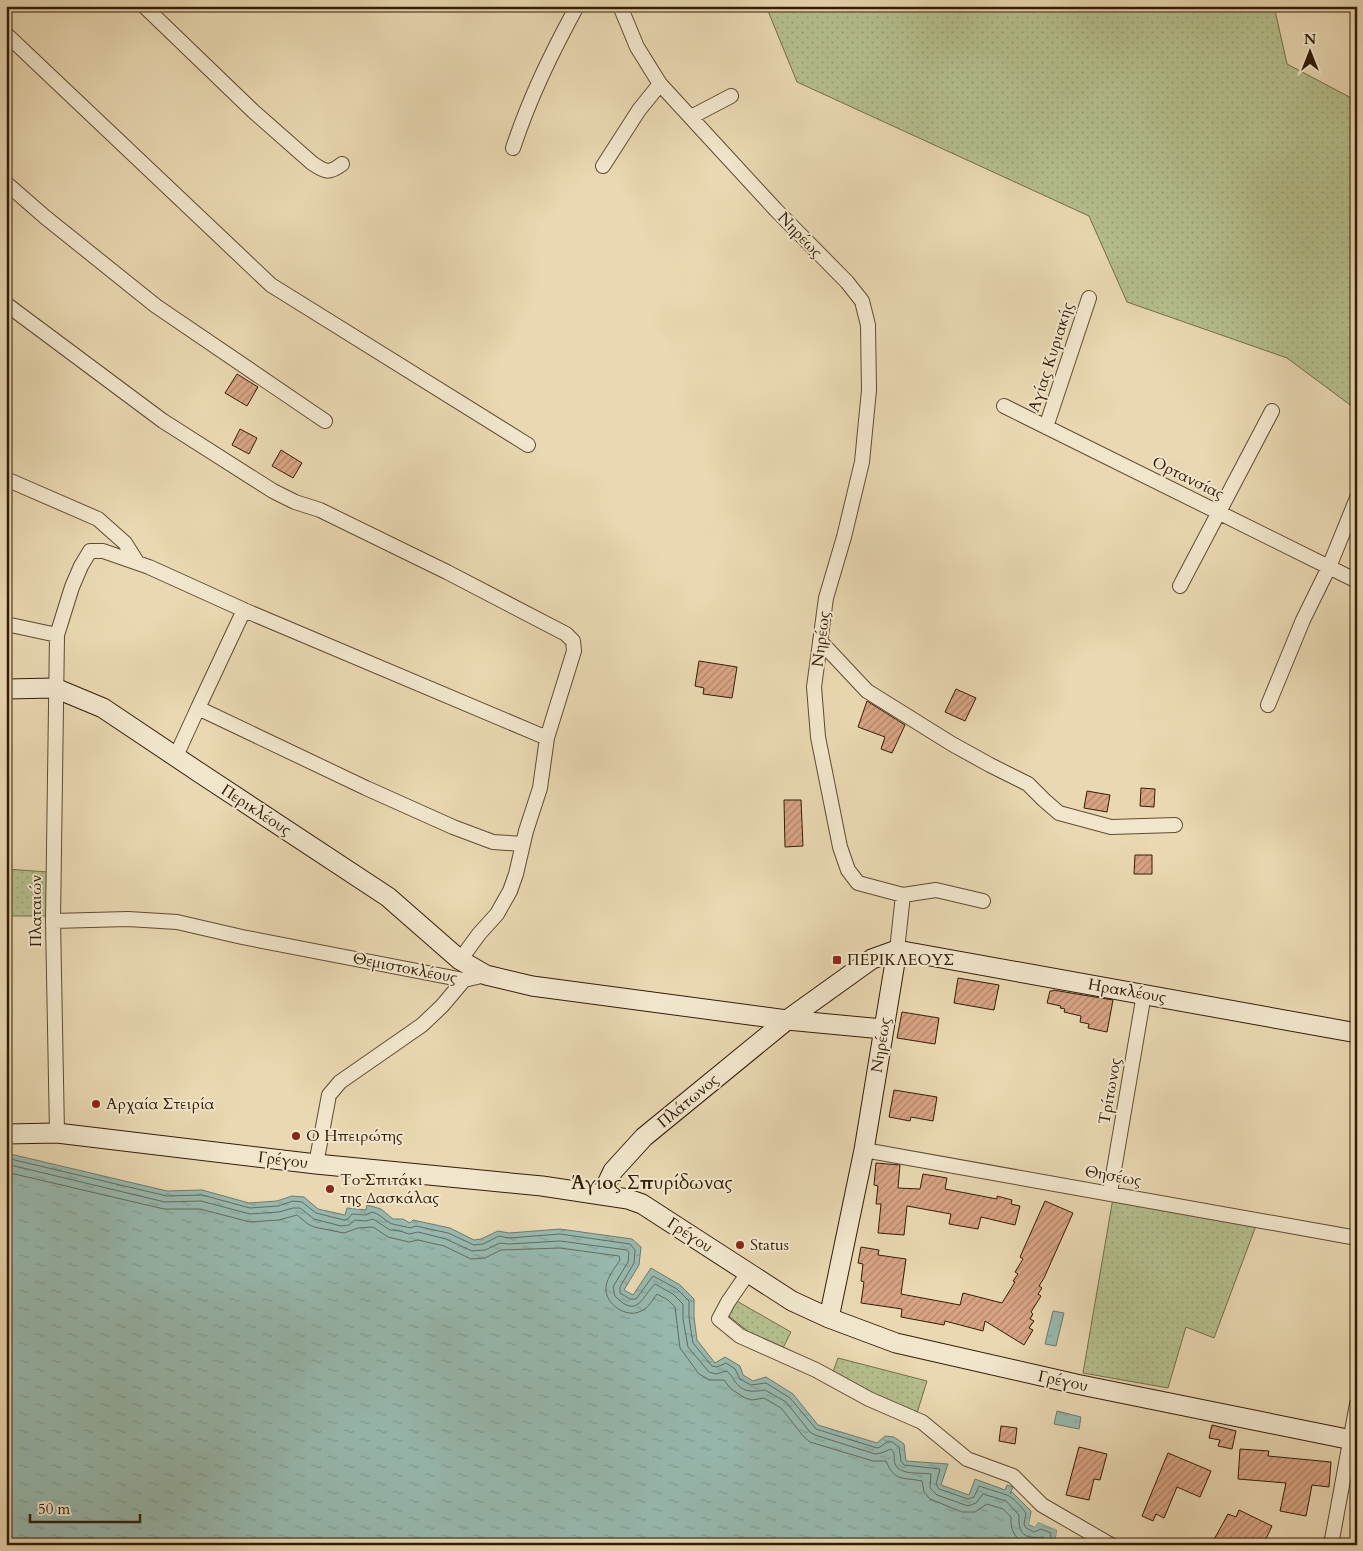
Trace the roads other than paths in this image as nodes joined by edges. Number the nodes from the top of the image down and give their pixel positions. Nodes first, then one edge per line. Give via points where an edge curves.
1 (144, 6) edge
2 (577, 6) edge
3 (620, 6) edge
4 (6, 34) edge
5 (660, 84) junction
6 (731, 96) dead end
7 (691, 117) junction
8 (513, 148) dead end
9 (342, 164) dead end
10 (603, 166) dead end
11 (6, 182) edge
12 (1088, 298) dead end
13 (6, 304) edge
14 (1004, 406) dead end
15 (1272, 411) dead end
16 (325, 421) dead end
17 (1046, 427) junction
18 (528, 445) dead end
19 (6, 479) edge
20 (1357, 498) edge
21 (1218, 513) junction
22 (137, 562) junction
23 (1329, 567) junction
24 (1357, 581) edge
25 (1180, 586) dead end
26 (244, 610) junction
27 (6, 624) edge
28 (57, 635) junction
29 (820, 640) junction
30 (55, 688) junction
31 (6, 689) edge
32 (1268, 705) dead end
33 (198, 708) junction
34 (547, 738) junction
35 (176, 756) junction
36 (1175, 825) dead end
37 (523, 844) junction
38 (903, 894) junction
39 (983, 901) dead end
40 (53, 921) junction
41 (896, 950) junction
42 (460, 960) junction
43 (486, 975) junction
44 (464, 980) junction
45 (1144, 994) junction
46 (787, 1020) junction
47 (883, 1029) junction
48 (1357, 1033) edge
49 (57, 1133) junction
50 (6, 1134) edge
51 (864, 1150) junction
52 (316, 1164) junction
53 (1110, 1193) junction
54 (602, 1194) junction
55 (1357, 1238) edge
56 (748, 1273) junction
57 (829, 1318) junction
58 (1357, 1404) edge
59 (1354, 1440) edge
60 (1110, 1545) edge
61 (1331, 1545) edge

1 - 9 street via 312,163 323,170 333,171
2 - 8 street via 546,63
3 - 5 street, Νηρέως via 636,46
4 - 18 street via 271,285
5 - 7 street, Νηρέως
5 - 10 street
6 - 7 street
7 - 29 street, Νηρέως via 847,282 862,302 868,325 869,390 862,462 826,598
11 - 16 street via 156,306
12 - 17 street, Αγίας Κυριακής
13 - 34 street via 163,421 274,491 337,518 566,634 573,641 574,652
14 - 17 street, Ορτανσίας
15 - 21 street
17 - 21 street, Ορτανσίας
19 - 22 street via 98,519 125,543
20 - 23 street
21 - 23 street, Ορτανσίας
21 - 25 street
22 - 26 street
22 - 28 street, Πλαταιών via 103,551 90,551 72,587
23 - 24 street, Ορτανσίας
23 - 32 street
26 - 33 street
26 - 34 street
27 - 28 street
28 - 30 street, Πλαταιών
29 - 36 street via 867,691 990,766 1028,784 1060,813 1110,827
29 - 38 street, Νηρέως via 814,688 818,736 840,847 848,870 858,883
30 - 31 main road, Περικλέους
30 - 35 main road, Περικλέους via 103,708
30 - 40 street, Πλαταιών
33 - 35 street
33 - 37 street via 453,827 493,842
34 - 37 street via 540,788
35 - 42 main road, Περικλέους via 388,897
37 - 42 street via 510,891 497,914
38 - 39 street via 936,890
38 - 41 street, Νηρέως
40 - 44 street, Θεμιστοκλέους via 128,919 177,922
40 - 49 street, Πλαταιών
41 - 45 main road, Ηρακλέους
41 - 46 main road, Πλάτωνος via 872,959
41 - 47 main road, Νηρέως
42 - 43 main road, Περικλέους
43 - 44 street, Θεμιστοκλέους
43 - 46 main road, Θεμιστοκλέους via 532,986
44 - 52 street via 422,1025 340,1082 329,1095
45 - 48 main road, Ηρακλέους
45 - 53 street, Τρίτωνος
46 - 47 main road, Θεμιστοκλέους
46 - 54 main road, Πλάτωνος via 632,1148 613,1171
47 - 51 main road, Νηρέως
49 - 50 main road, Γρέγου
49 - 52 main road, Γρέγου
51 - 53 street, Θησέως
51 - 57 main road, Νηρέως
52 - 54 main road, Γρέγου
53 - 55 street, Θησέως
54 - 56 main road, Γρέγου via 642,1204
56 - 57 main road, Γρέγου via 792,1301
56 - 60 street via 719,1319 740,1336 922,1422 967,1459 1013,1476 1042,1504
57 - 59 main road, Γρέγου via 906,1345 1076,1384
58 - 59 street
59 - 61 street

